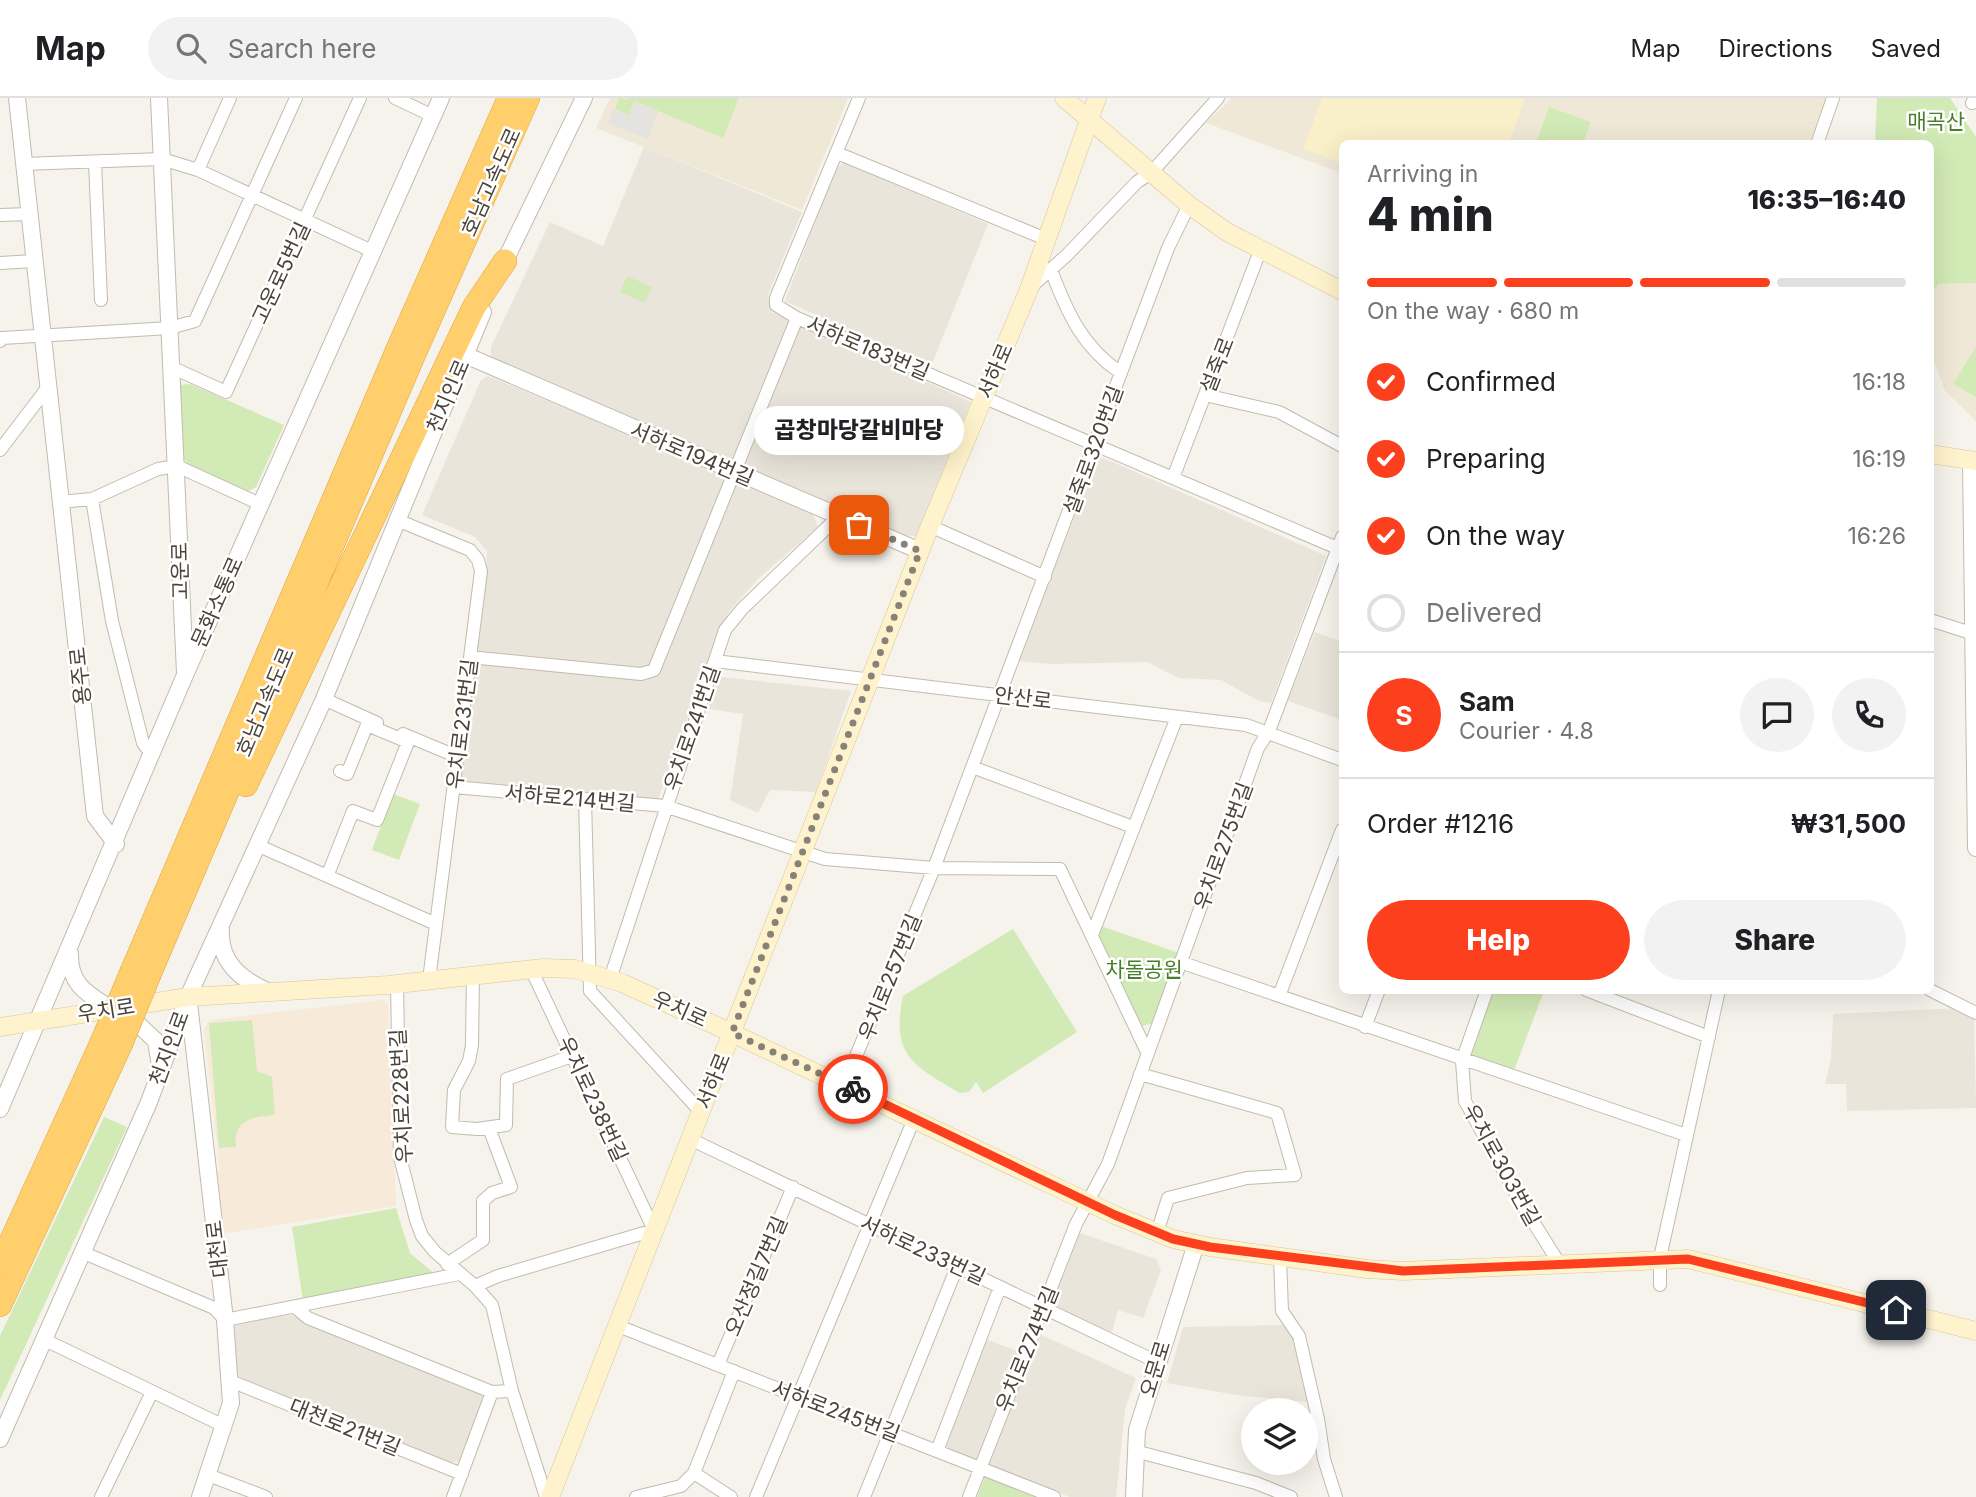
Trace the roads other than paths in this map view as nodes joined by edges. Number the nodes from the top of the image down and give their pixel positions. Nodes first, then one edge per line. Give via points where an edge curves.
1 (17, 98) edge
2 (159, 98) edge
3 (230, 98) edge
4 (296, 98) edge
5 (360, 98) edge
6 (395, 98) edge
7 (441, 98) edge
8 (509, 98) edge
9 (528, 98) edge
10 (584, 98) edge
11 (859, 98) edge
12 (1064, 98) edge
13 (1097, 98) edge
14 (1218, 98) edge
15 (1833, 98) edge
16 (433, 116) junction
17 (1090, 120) junction
18 (1818, 140) edge
19 (836, 153) junction
20 (162, 159) junction
21 (95, 162) junction
22 (23, 164) junction
23 (198, 170) junction
24 (1151, 173) junction
25 (251, 197) junction
26 (1189, 205) junction
27 (29, 214) junction
28 (0, 215) edge
29 (305, 221) junction
30 (1046, 239) junction
31 (1260, 251) junction
32 (374, 252) junction
33 (34, 261) junction
34 (505, 261) junction
35 (0, 263) edge
36 (1051, 270) junction
37 (1029, 289) junction
38 (1339, 290) edge
39 (101, 300) dead end
40 (797, 318) junction
41 (170, 328) junction
42 (43, 335) junction
43 (1, 338) edge
44 (465, 355) junction
45 (171, 368) junction
46 (1121, 373) junction
47 (48, 387) junction
48 (1205, 395) junction
49 (984, 397) junction
50 (1095, 444) junction
51 (1339, 444) edge
52 (0, 450) edge
53 (1934, 455) edge
54 (1973, 460) edge
55 (177, 466) junction
56 (735, 473) junction
57 (1173, 478) junction
58 (92, 499) junction
59 (59, 502) junction
60 (260, 503) junction
61 (839, 516) junction
62 (397, 520) junction
63 (930, 526) junction
64 (1339, 544) edge
65 (1339, 550) edge
66 (920, 551) junction
67 (1045, 577) junction
68 (1934, 621) edge
69 (1971, 633) junction
70 (470, 657) junction
71 (715, 661) junction
72 (185, 676) junction
73 (870, 680) junction
74 (1000, 696) junction
75 (324, 699) junction
76 (1177, 717) junction
77 (1269, 731) junction
78 (152, 755) junction
79 (458, 757) junction
80 (1339, 759) edge
81 (972, 767) junction
82 (340, 771) dead end
83 (454, 787) junction
84 (585, 799) junction
85 (665, 806) junction
86 (1133, 827) junction
87 (1339, 838) edge
88 (116, 844) junction
89 (259, 846) junction
90 (1976, 848) edge
91 (804, 854) junction
92 (934, 868) junction
93 (328, 874) junction
94 (174, 916) junction
95 (222, 924) junction
96 (436, 924) junction
97 (1092, 935) junction
98 (70, 951) junction
99 (1180, 962) junction
100 (531, 969) junction
101 (141, 972) junction
102 (588, 972) junction
103 (472, 975) junction
104 (610, 979) junction
105 (429, 980) junction
106 (397, 984) junction
107 (269, 992) junction
108 (1934, 992) edge
109 (1378, 994) edge
110 (1483, 994) edge
111 (1596, 994) edge
112 (1718, 994) edge
113 (1279, 996) junction
114 (188, 997) junction
115 (116, 1009) junction
116 (1976, 1013) edge
117 (39, 1021) junction
118 (0, 1027) edge
119 (1366, 1027) junction
120 (732, 1033) junction
121 (1709, 1037) junction
122 (111, 1044) junction
123 (1147, 1052) junction
124 (572, 1056) junction
125 (1462, 1061) junction
126 (160, 1072) junction
127 (1140, 1074) junction
128 (845, 1085) junction
129 (0, 1109) edge
130 (701, 1111) junction
131 (914, 1119) junction
132 (489, 1128) junction
133 (1686, 1135) junction
134 (690, 1139) junction
135 (793, 1187) junction
136 (1088, 1203) junction
137 (870, 1226) junction
138 (654, 1230) junction
139 (1157, 1233) junction
140 (1196, 1244) junction
141 (84, 1253) junction
142 (1280, 1258) junction
143 (1660, 1258) junction
144 (447, 1264) junction
145 (1559, 1264) junction
146 (0, 1265) edge
147 (957, 1266) junction
148 (459, 1274) junction
149 (1660, 1285) dead end
150 (475, 1286) junction
151 (1000, 1287) junction
152 (0, 1305) edge
153 (296, 1308) junction
154 (1044, 1308) junction
155 (225, 1320) junction
156 (618, 1326) junction
157 (1976, 1331) edge
158 (45, 1340) junction
159 (1157, 1362) junction
160 (718, 1365) junction
161 (734, 1371) junction
162 (228, 1380) junction
163 (512, 1391) junction
164 (152, 1392) junction
165 (492, 1392) junction
166 (799, 1397) junction
167 (224, 1426) junction
168 (890, 1433) junction
169 (0, 1438) edge
170 (937, 1451) junction
171 (1135, 1451) junction
172 (980, 1468) junction
173 (694, 1473) junction
174 (462, 1474) junction
175 (208, 1475) junction
176 (103, 1492) edge
177 (200, 1497) edge
178 (267, 1497) edge
179 (453, 1497) edge
180 (548, 1497) edge
181 (636, 1497) edge
182 (731, 1497) edge
183 (756, 1497) edge
184 (863, 1497) edge
185 (969, 1497) edge
186 (1054, 1497) edge
187 (1134, 1497) edge
188 (1291, 1497) edge
189 (1336, 1497) edge

1 - 22 street, 용주로
2 - 20 street, 고운로
3 - 23 street
4 - 25 street
5 - 29 street, 고운로5번길
6 - 16 street
7 - 16 street, 문화소통로
8 - 101 highway, 호남고속도로 via 399,346
9 - 94 highway, 호남고속도로
10 - 34 street, 천지인로
11 - 19 street
12 - 17 main road
13 - 17 main road, 서하로
14 - 24 street
15 - 18 street
16 - 32 street, 문화소통로
17 - 24 main road
17 - 30 main road, 서하로
19 - 30 street
19 - 40 street via 776,298 776,305
20 - 21 street
20 - 23 street
20 - 41 street, 고운로
21 - 22 street
21 - 39 street
22 - 27 street, 용주로
23 - 25 street
24 - 26 main road
24 - 36 street
25 - 29 street
25 - 41 street via 195,321
26 - 31 main road
26 - 46 street, 설죽로320번길
27 - 28 street
27 - 33 street, 용주로
29 - 32 street
29 - 45 street, 고운로5번길 via 226,392
30 - 37 main road, 서하로
31 - 38 main road
31 - 48 street, 설죽로
32 - 60 street, 문화소통로
33 - 35 street
33 - 42 street, 용주로
34 - 44 street, 천지인로
34 - 94 highway via 474,307 221,839
36 - 37 street
36 - 46 street via 1086,344
37 - 49 main road, 서하로
40 - 49 street, 서하로183번길
40 - 56 street, 서하로183번길
41 - 42 street
41 - 45 street, 고운로
42 - 43 street
42 - 47 street, 용주로
44 - 56 street, 서하로194번길
44 - 62 street, 천지인로
45 - 55 street, 고운로
46 - 50 street, 설죽로320번길
47 - 52 street
47 - 59 street, 용주로
48 - 51 street via 1279,412
48 - 57 street, 설죽로
49 - 50 street, 서하로183번길
49 - 63 main road, 서하로
50 - 57 street, 서하로183번길
50 - 67 street, 설죽로320번길
53 - 54 main road
54 - 69 street
55 - 58 street via 158,469
55 - 60 street
55 - 72 street, 고운로
56 - 61 street, 서하로194번길
56 - 70 street, 서하로183번길 via 654,670 641,674
57 - 64 street, 서하로183번길
58 - 59 street
58 - 78 street, 용주로 via 112,621 143,743
59 - 88 street, 용주로 via 95,816
60 - 72 street, 문화소통로
61 - 66 street, 서하로194번길
61 - 71 street, 우치로241번길 via 736,616 725,630
62 - 70 street, 우치로231번길 via 470,550 478,560 481,571
62 - 75 street, 천지인로
63 - 66 main road, 서하로
63 - 67 street
65 - 77 street, 우치로275번길
66 - 73 main road, 서하로
67 - 74 street, 설죽로320번길
68 - 69 street
69 - 90 street
70 - 79 street, 우치로231번길
71 - 73 street
71 - 85 street, 우치로241번길
72 - 78 street, 문화소통로
73 - 74 street, 안산로
73 - 91 main road, 서하로
74 - 76 street, 안산로
74 - 81 street, 우치로257번길
75 - 79 street
75 - 89 street, 천지인로
76 - 77 street, 안산로
76 - 86 street
77 - 80 street, 안산로
77 - 99 street, 우치로275번길 via 1258,748
78 - 88 street, 문화소통로
79 - 83 street, 우치로231번길
81 - 86 street
81 - 92 street, 우치로257번길
82 - 93 street via 347,774 367,725 408,742 377,820 353,811
83 - 84 street, 서하로214번길
83 - 96 street, 우치로231번길
84 - 85 street, 서하로214번길
84 - 102 street, 우치로
85 - 91 street, 서하로214번길
85 - 104 street, 우치로241번길
86 - 97 street
87 - 113 street
88 - 98 street, 문화소통로
89 - 93 street
89 - 95 street, 천지인로
91 - 92 street
91 - 120 main road, 서하로
92 - 97 street via 1060,869
92 - 128 street, 우치로257번길
93 - 96 street
94 - 101 highway, 호남고속도로
95 - 107 street via 222,945 232,968 247,983
95 - 114 street, 천지인로
96 - 105 street, 우치로231번길
97 - 123 street
98 - 115 street via 76,985
98 - 117 street, 문화소통로
99 - 113 street
99 - 123 street, 우치로275번길
100 - 102 main road, 우치로
100 - 103 main road, 우치로
100 - 124 street, 우치로238번길
101 - 122 highway, 호남고속도로, bridge
102 - 104 main road, 우치로
102 - 130 street, 우치로 via 590,991
103 - 105 main road, 우치로
103 - 132 street via 472,1045 454,1090 452,1127
104 - 120 main road, 우치로
105 - 106 main road, 우치로
106 - 107 main road, 우치로
106 - 144 street, 우치로228번길 via 400,1157 422,1236
107 - 114 main road, 우치로
108 - 116 street
109 - 119 street
110 - 125 street, 우치로303번길
111 - 121 street
112 - 121 street
113 - 119 street, 우치로303번길
114 - 115 main road, 우치로
114 - 126 street, 천지인로
114 - 155 street, 대천로
115 - 117 main road, 우치로
115 - 126 street via 156,1041
117 - 118 main road, 우치로
117 - 129 street, 문화소통로
119 - 125 street, 우치로303번길
120 - 128 main road, 우치로
120 - 130 main road, 서하로
121 - 133 street
122 - 146 highway, 호남고속도로
122 - 152 highway, 호남고속도로
123 - 127 street, 우치로275번길
124 - 132 street via 507,1079 506,1125
124 - 138 street, 우치로238번길
125 - 133 street, 우치로303번길
125 - 145 street, 우치로303번길 via 1470,1113
126 - 141 street, 천지인로
127 - 136 street, 우치로275번길 via 1108,1164
127 - 139 street via 1277,1113 1295,1175 1247,1178 1168,1198
128 - 131 main road, 우치로
130 - 134 main road, 서하로
131 - 136 main road, 우치로
131 - 137 street
132 - 144 street via 511,1187 483,1201 483,1240
133 - 143 street
134 - 135 street, 서하로233번길
134 - 138 main road, 서하로
135 - 137 street, 서하로233번길
135 - 160 street, 오산정길7번길
136 - 139 main road, 우치로
136 - 154 street, 우치로274번길
137 - 147 street, 서하로233번길
137 - 166 street
138 - 150 street
138 - 156 main road, 서하로
139 - 140 main road, 우치로
140 - 142 main road, 우치로
140 - 159 street, 오문로
141 - 155 street via 214,1308
141 - 158 street, 천지인로
142 - 145 main road, 우치로 via 1403,1271
142 - 189 street via 1282,1311 1299,1336
143 - 145 main road, 우치로
143 - 149 street
143 - 157 main road, 우치로 via 1710,1263
144 - 148 street, 우치로228번길
147 - 151 street, 서하로233번길
147 - 168 street
148 - 150 street, 우치로228번길
148 - 153 street
150 - 163 street, 우치로228번길 via 497,1316
151 - 154 street, 서하로233번길
151 - 170 street
153 - 155 street
153 - 165 street via 308,1318
154 - 159 street, 서하로233번길
154 - 172 street, 우치로274번길
155 - 162 street, 대천로
156 - 160 street, 서하로245번길
156 - 180 main road, 서하로
158 - 164 street
158 - 169 street, 천지인로
159 - 171 street, 오문로
160 - 161 street, 서하로245번길
161 - 166 street, 서하로245번길
161 - 173 street
162 - 167 street, 대천로 via 231,1403
162 - 174 street, 대천로21번길
163 - 165 street
163 - 180 street, 우치로228번길
164 - 167 street
164 - 176 street
165 - 174 street
166 - 168 street, 서하로245번길
166 - 183 street
167 - 175 street, 대천로
168 - 170 street, 서하로245번길
168 - 184 street
170 - 172 street, 서하로245번길
171 - 187 street, 오문로
171 - 188 street via 1256,1483
172 - 185 street, 우치로274번길
172 - 186 street, 서하로245번길
173 - 181 street via 681,1486
173 - 182 street
174 - 179 street
175 - 177 street, 대천로
175 - 178 street

